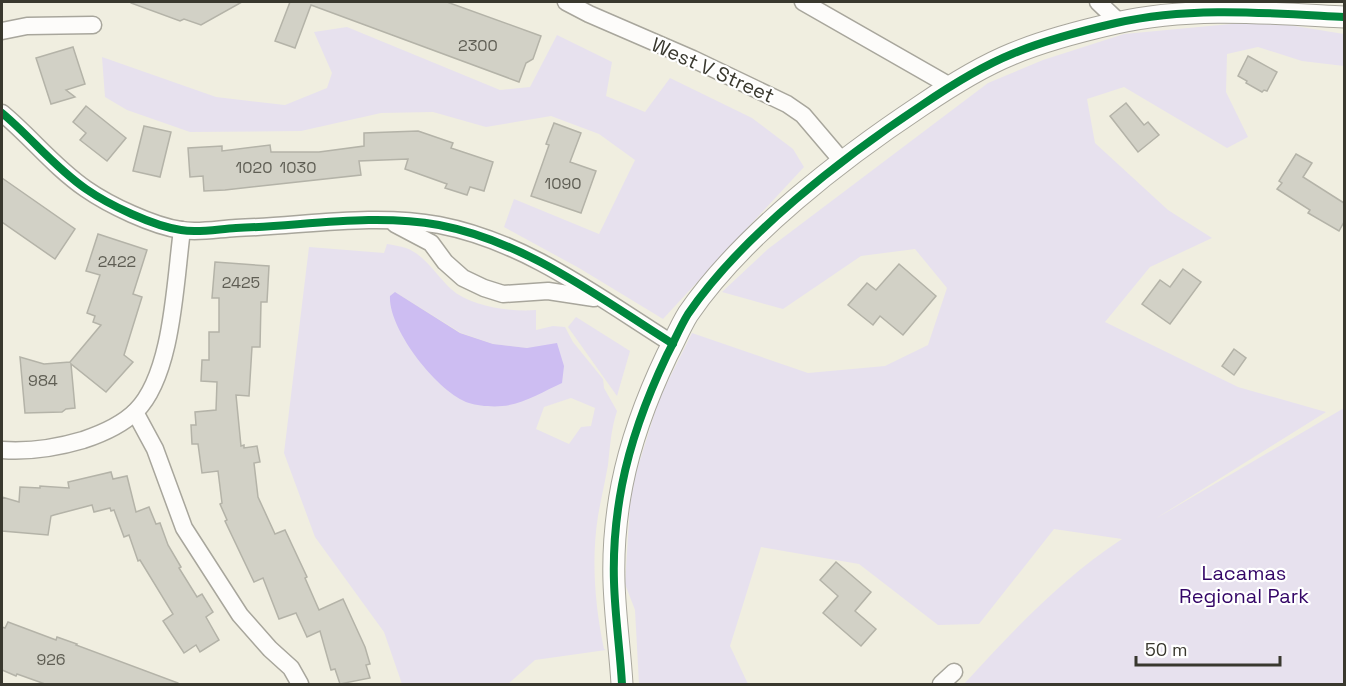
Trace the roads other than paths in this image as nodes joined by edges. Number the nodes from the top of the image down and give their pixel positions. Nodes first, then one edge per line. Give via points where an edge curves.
1 (566, 2) edge
2 (803, 2) edge
3 (1098, 2) edge
4 (1344, 17) edge
5 (1119, 22) junction
6 (93, 25) dead end
7 (2, 31) edge
8 (950, 86) junction
9 (2, 113) edge
10 (843, 162) junction
11 (386, 219) junction
12 (182, 230) junction
13 (601, 299) junction
14 (673, 344) junction
15 (135, 412) junction
16 (2, 450) edge
17 (954, 672) dead end
18 (300, 684) edge
19 (622, 684) edge
20 (941, 684) edge

1 - 10 street, West V Street via 787,104 803,115
2 - 8 street
3 - 5 street
4 - 5 street via 1238,12 1174,14
5 - 8 street via 1010,55
6 - 7 street via 27,26
8 - 10 street
9 - 12 street via 87,190 138,217
10 - 14 street via 743,249 710,285
11 - 12 street
11 - 13 street via 439,225 492,239 548,264
11 - 13 street via 431,243 463,278 484,288 503,294 548,291
12 - 15 street via 166,348 155,381
13 - 14 street
14 - 19 street via 649,394 635,436 616,524 614,581
15 - 16 street via 108,430 67,445
15 - 18 street via 155,449 184,528 240,615 291,668
17 - 20 street

